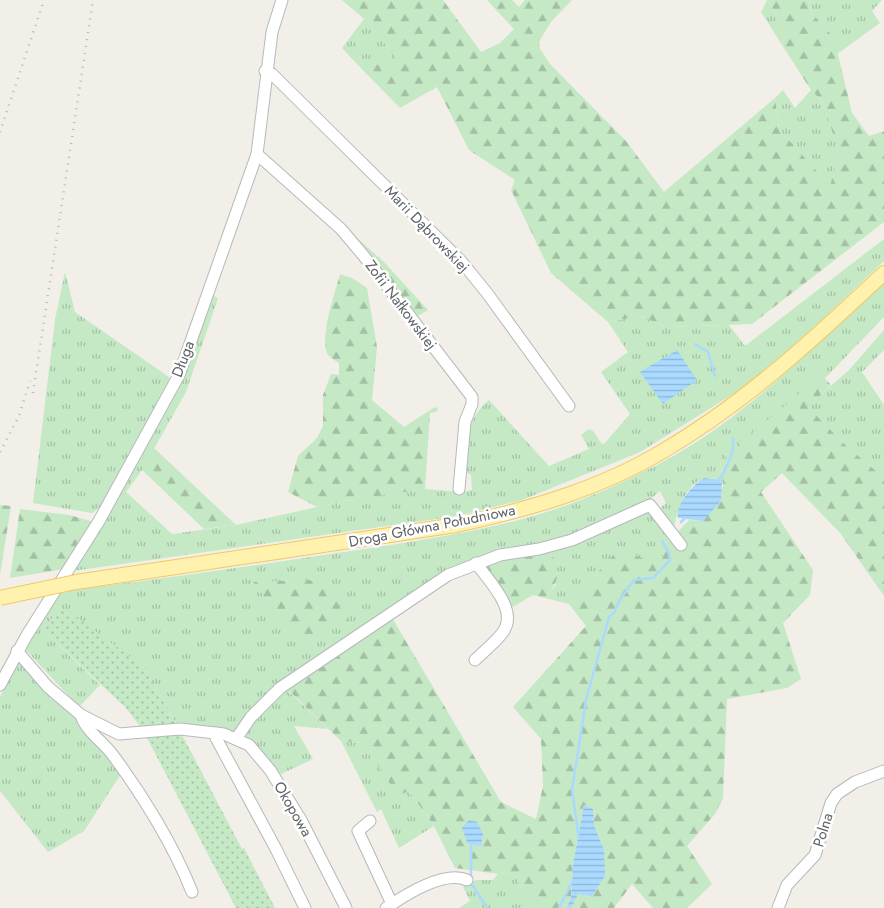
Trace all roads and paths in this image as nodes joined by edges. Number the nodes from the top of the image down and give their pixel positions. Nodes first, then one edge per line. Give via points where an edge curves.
1 (282, 0) edge
2 (265, 72) junction
3 (257, 154) junction
4 (884, 273) edge
5 (568, 406) dead end
6 (459, 489) dead end
7 (681, 545) dead end
8 (476, 563) junction
9 (0, 598) edge
10 (17, 651) junction
11 (475, 660) dead end
12 (0, 685) edge
13 (81, 715) junction
14 (216, 733) junction
15 (236, 740) junction
16 (884, 771) edge
17 (370, 821) dead end
18 (467, 880) dead end
19 (192, 892) dead end
20 (389, 906) edge
21 (305, 908) edge
22 (346, 908) edge
23 (778, 908) edge

1 - 2 street, Długa
2 - 3 street, Długa
2 - 5 street, Marii Dąbrowskiej via 272,74 461,261
3 - 6 street, Zofii Nałkowskiej via 341,229 472,397 465,422
3 - 10 street, Długa via 178,375 82,551
4 - 9 main road, Droga Główna Południowa, bridge via 797,354 724,411 657,454 571,494 514,512 448,526 76,582
7 - 8 street via 650,505 572,540
8 - 11 street via 506,606 508,622 504,631
8 - 15 street via 448,574 280,688 251,717
10 - 12 street, Długa
10 - 13 street, Okopowa via 48,686
13 - 14 street, Okopowa via 119,734 180,729
13 - 19 street, Okopowa via 84,724 112,754 156,822
14 - 15 street, Okopowa
14 - 21 street
15 - 22 street, Okopowa via 249,745 270,770 301,820
16 - 23 street, Polna via 855,782 837,794 831,803 815,855 787,885
17 - 20 street via 358,831
18 - 20 street via 461,877 442,878

